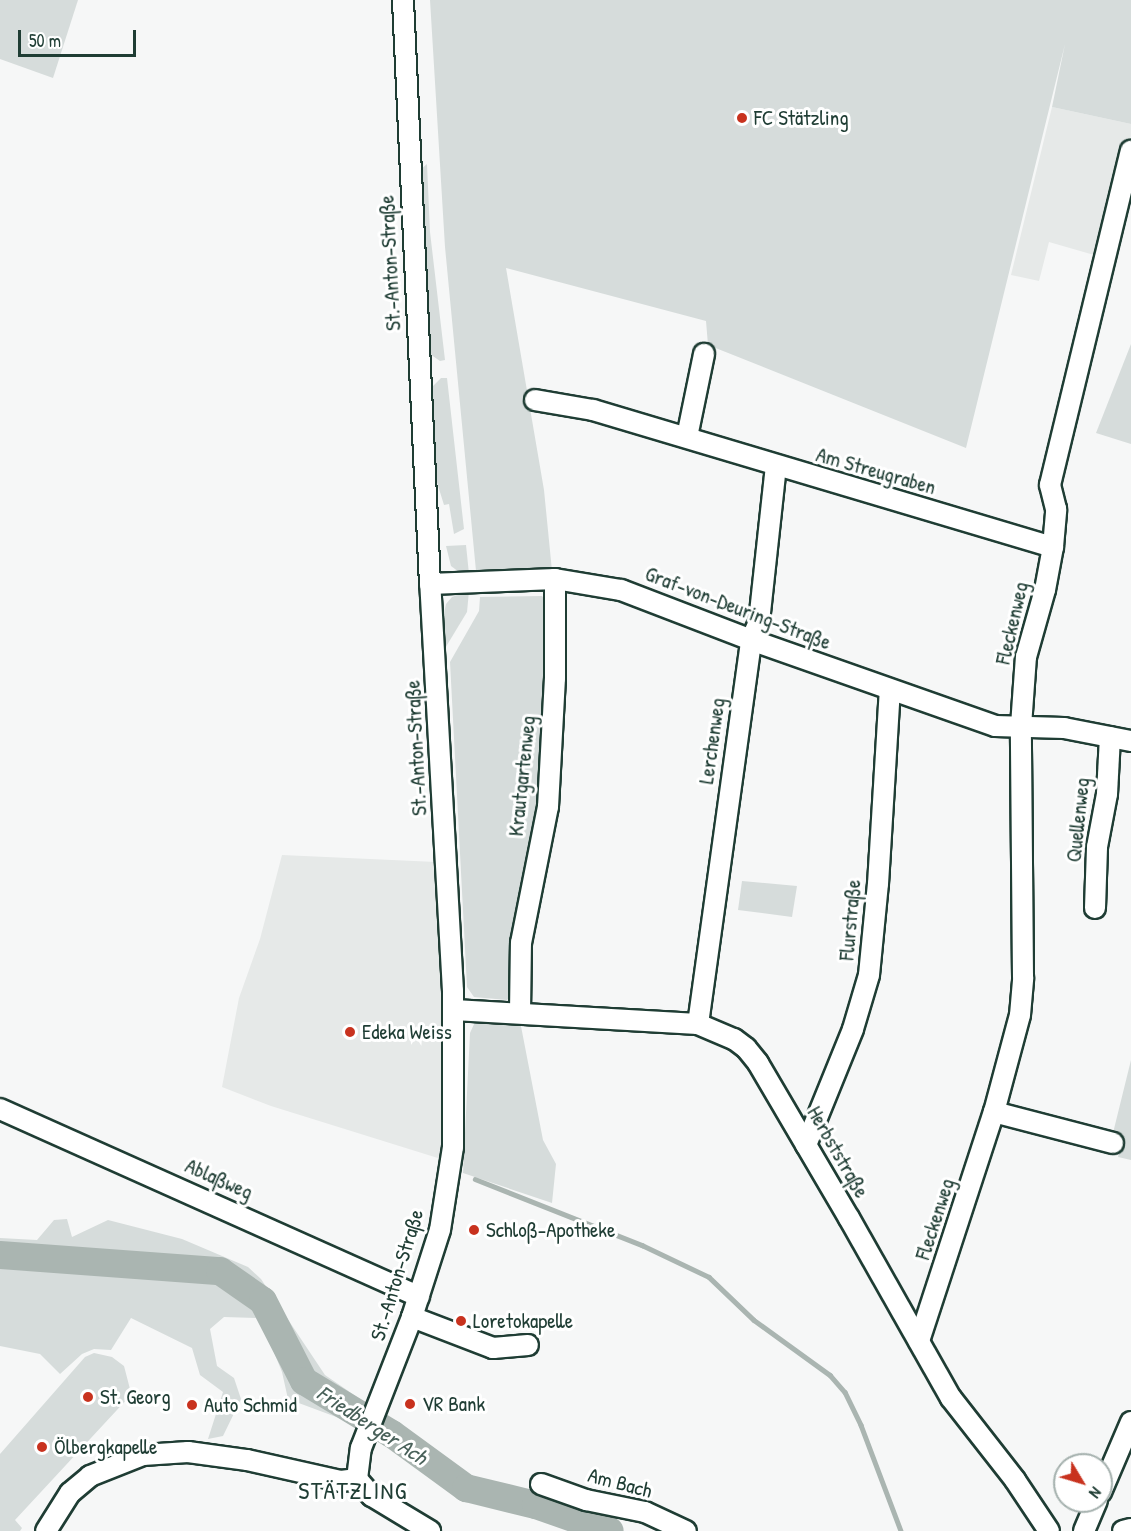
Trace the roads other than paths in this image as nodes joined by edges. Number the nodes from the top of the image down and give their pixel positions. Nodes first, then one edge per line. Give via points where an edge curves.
1 (403, 0) edge
2 (1131, 152) edge
3 (704, 354) dead end
4 (535, 400) dead end
5 (687, 437) junction
6 (776, 466) junction
7 (1053, 547) junction
8 (555, 579) junction
9 (430, 584) junction
10 (751, 640) junction
11 (890, 689) junction
12 (1021, 726) junction
13 (1110, 737) junction
14 (1131, 741) edge
15 (1095, 908) dead end
16 (453, 1010) junction
17 (520, 1012) junction
18 (698, 1024) junction
19 (0, 1109) edge
20 (994, 1112) junction
21 (1113, 1143) dead end
22 (806, 1145) junction
23 (418, 1296) junction
24 (412, 1317) junction
25 (919, 1341) junction
26 (528, 1345) dead end
27 (1131, 1422) edge
28 (1113, 1464) edge
29 (357, 1479) junction
30 (542, 1484) dead end
31 (1092, 1513) edge
32 (1131, 1529) edge
33 (46, 1531) edge
34 (430, 1531) edge
35 (686, 1531) edge
36 (1049, 1531) edge
37 (1084, 1531) edge
38 (1123, 1531) edge

1 - 9 street, St.-Anton-Straße
2 - 7 street, Fleckenweg via 1050,484 1056,509
3 - 5 street
4 - 5 street, Am Streugraben via 593,410
5 - 6 street, Am Streugraben
6 - 7 street, Am Streugraben
6 - 10 street, Lerchenweg via 759,622
7 - 12 street, Fleckenweg via 1026,657
8 - 9 street, Graf-von-Deuring-Straße
8 - 10 street, Graf-von-Deuring-Straße via 621,590
8 - 17 street, Krautgartenweg via 555,678 548,807 521,943
9 - 16 street, St.-Anton-Straße
10 - 11 street, Graf-von-Deuring-Straße
10 - 18 street, Lerchenweg
11 - 12 street, Graf-von-Deuring-Straße via 995,726
11 - 22 street, Flurstraße via 869,975 853,1029
12 - 13 street via 1064,728
12 - 20 street, Fleckenweg via 1023,977 1016,1036
13 - 14 street
13 - 15 street, Quellenweg via 1107,794 1097,847
16 - 17 street, Herbststraße
16 - 23 street, St.-Anton-Straße via 453,1147 440,1230
17 - 18 street, Herbststraße
18 - 22 street, Herbststraße via 746,1048
19 - 23 street, Ablaßweg
20 - 21 street
20 - 25 street, Fleckenweg
22 - 25 street, Herbststraße
23 - 24 street, St.-Anton-Straße
24 - 26 street via 493,1348
24 - 29 street, St.-Anton-Straße via 361,1448
25 - 36 street, Herbststraße via 951,1398
27 - 28 street
29 - 33 street via 341,1481 247,1460 188,1452 143,1455 90,1476 70,1493
29 - 34 street via 372,1496
30 - 35 street, Am Bach via 586,1500 645,1512
31 - 37 street
32 - 38 street

